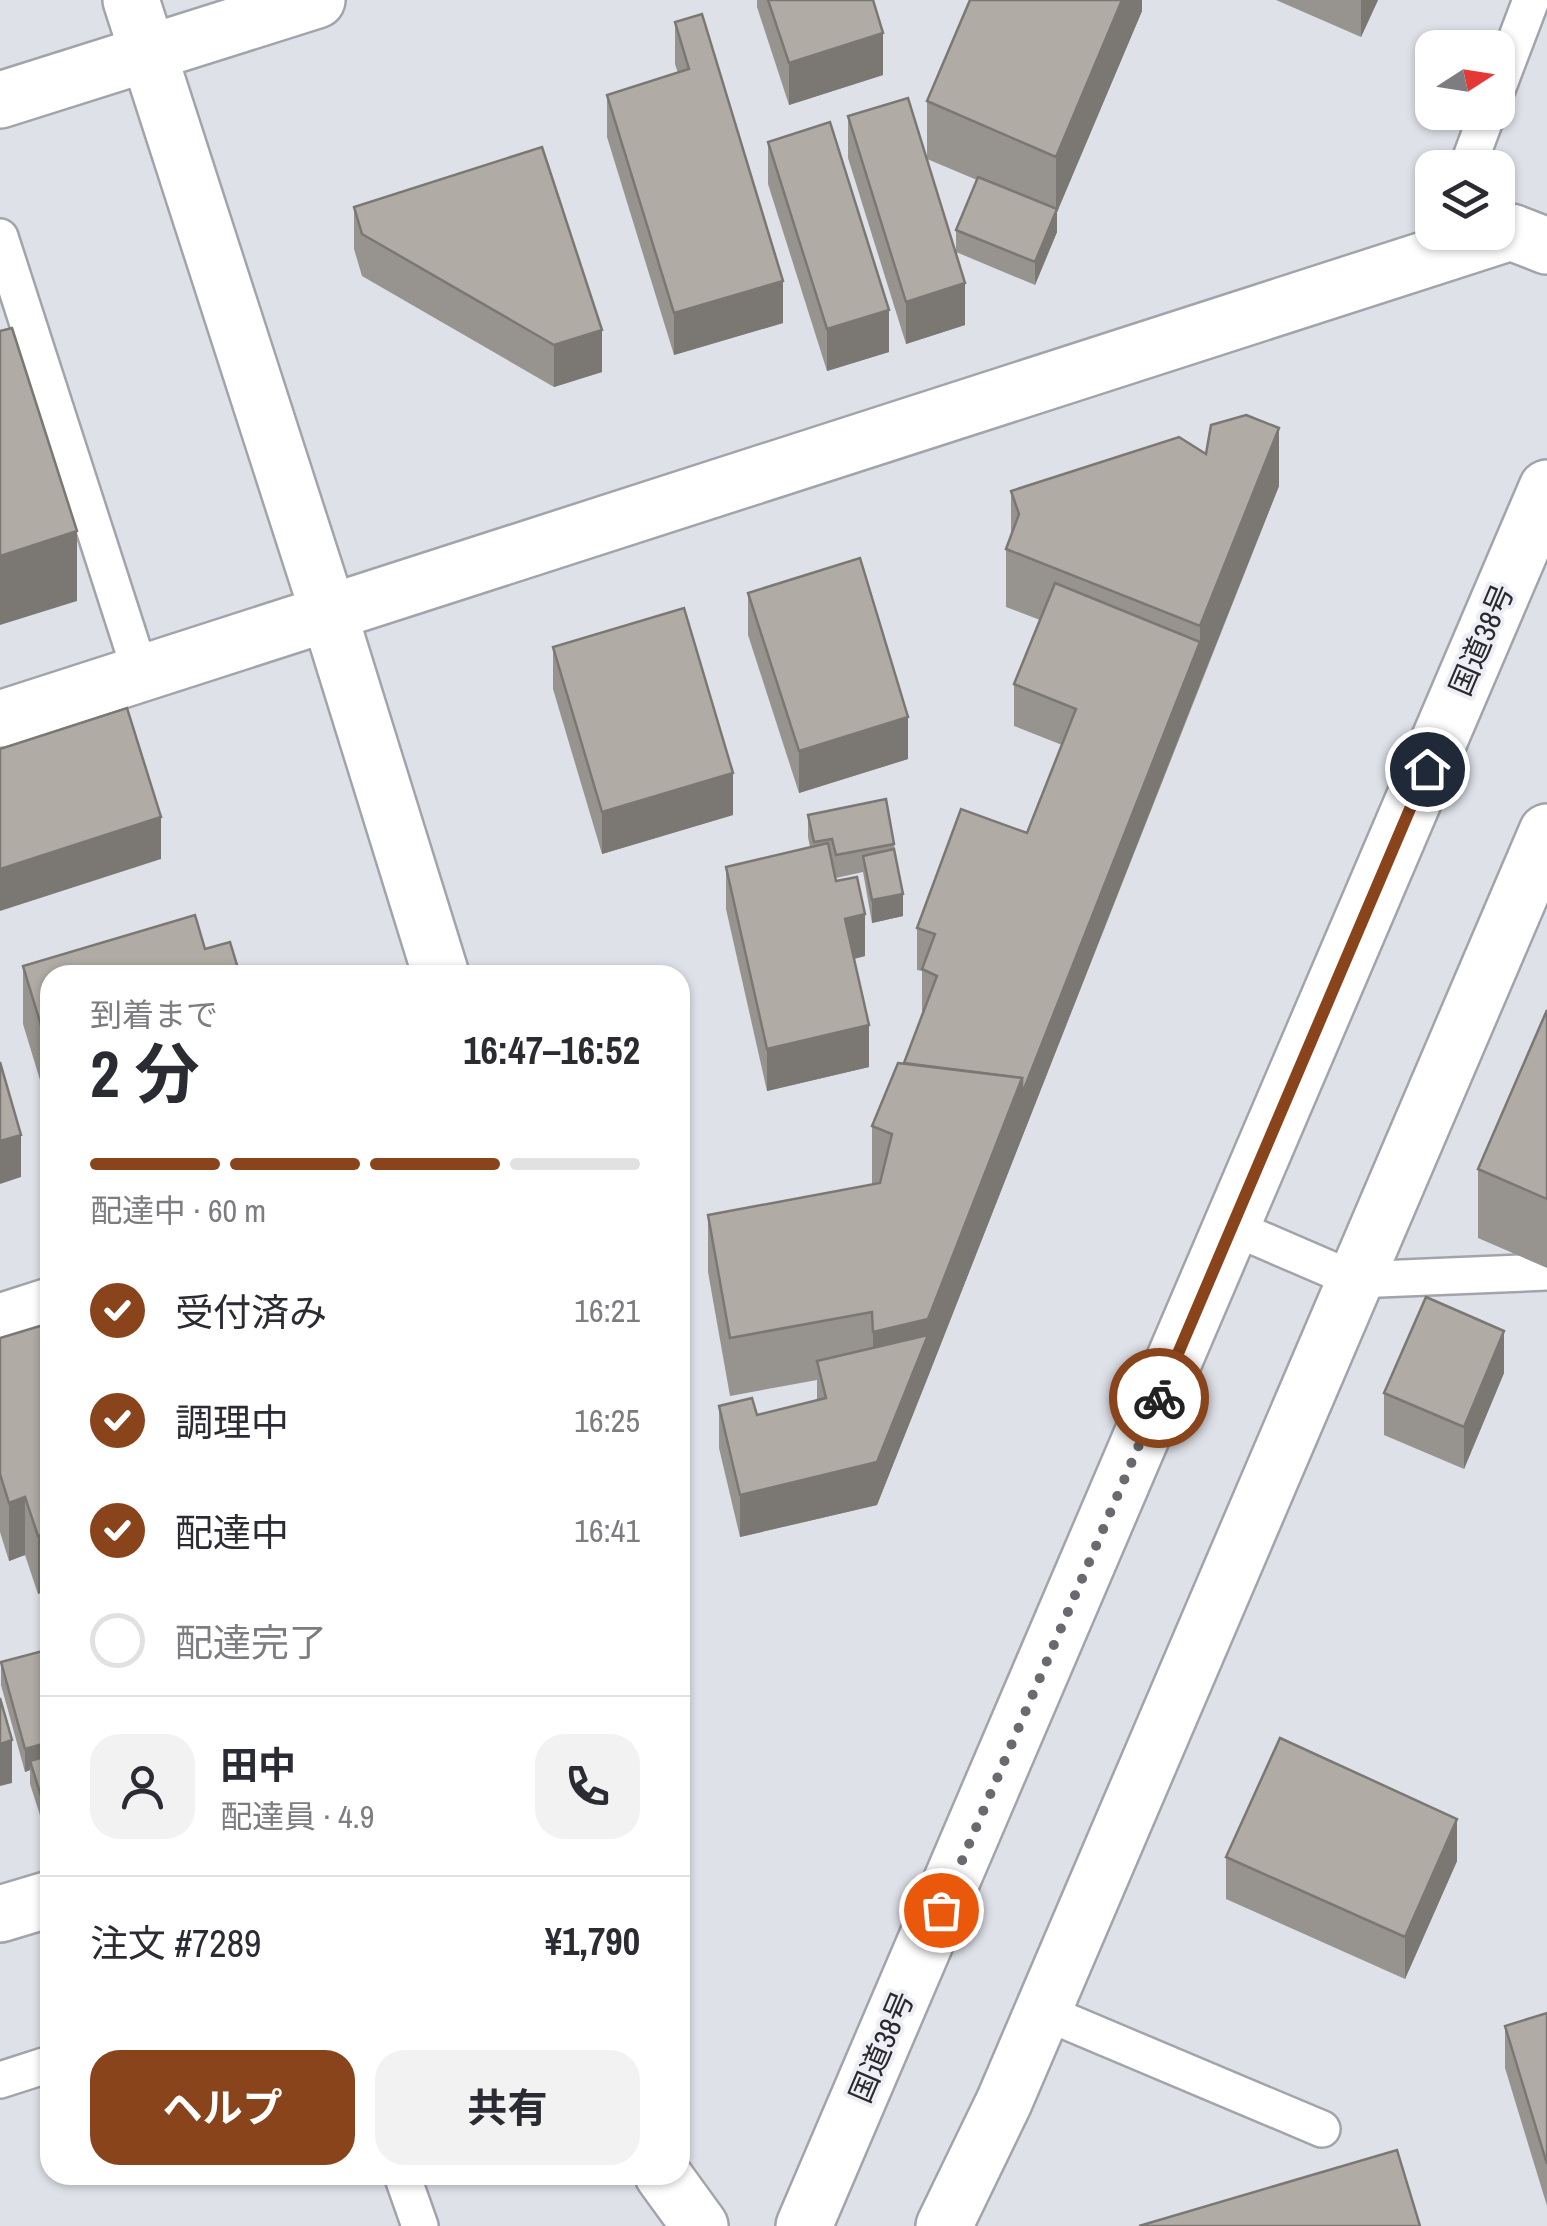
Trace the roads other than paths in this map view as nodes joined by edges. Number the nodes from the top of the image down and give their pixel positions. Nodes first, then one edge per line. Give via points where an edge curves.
1 (131, 0) edge
2 (317, 0) edge
3 (1531, 0) edge
4 (1515, 42) edge
5 (147, 54) junction
6 (0, 100) edge
7 (1515, 234) edge
8 (0, 237) edge
9 (1547, 246) edge
10 (1422, 250) edge
11 (1547, 488) edge
12 (330, 614) junction
13 (141, 674) junction
14 (0, 719) edge
15 (1547, 832) edge
16 (438, 965) edge
17 (1232, 1226) junction
18 (1547, 1272) edge
19 (1355, 1280) junction
20 (40, 1309) edge
21 (0, 1322) edge
22 (40, 1902) edge
23 (0, 1914) edge
24 (1042, 2011) junction
25 (40, 2067) edge
26 (0, 2080) edge
27 (1322, 2128) dead end
28 (406, 2185) edge
29 (670, 2185) edge
30 (420, 2226) edge
31 (700, 2226) edge
32 (804, 2226) edge
33 (944, 2226) edge

1 - 5 main road
2 - 5 main road
3 - 4 lane
5 - 6 main road
5 - 12 main road
7 - 9 main road
8 - 13 lane
10 - 12 main road
11 - 17 main road, 国道38号
12 - 13 main road
12 - 16 main road
13 - 14 main road
15 - 19 main road
17 - 19 lane
17 - 32 main road, 国道38号
18 - 19 lane
19 - 24 main road
20 - 21 main road
22 - 23 main road
24 - 27 lane
24 - 33 main road
25 - 26 lane
28 - 30 lane
29 - 31 main road

